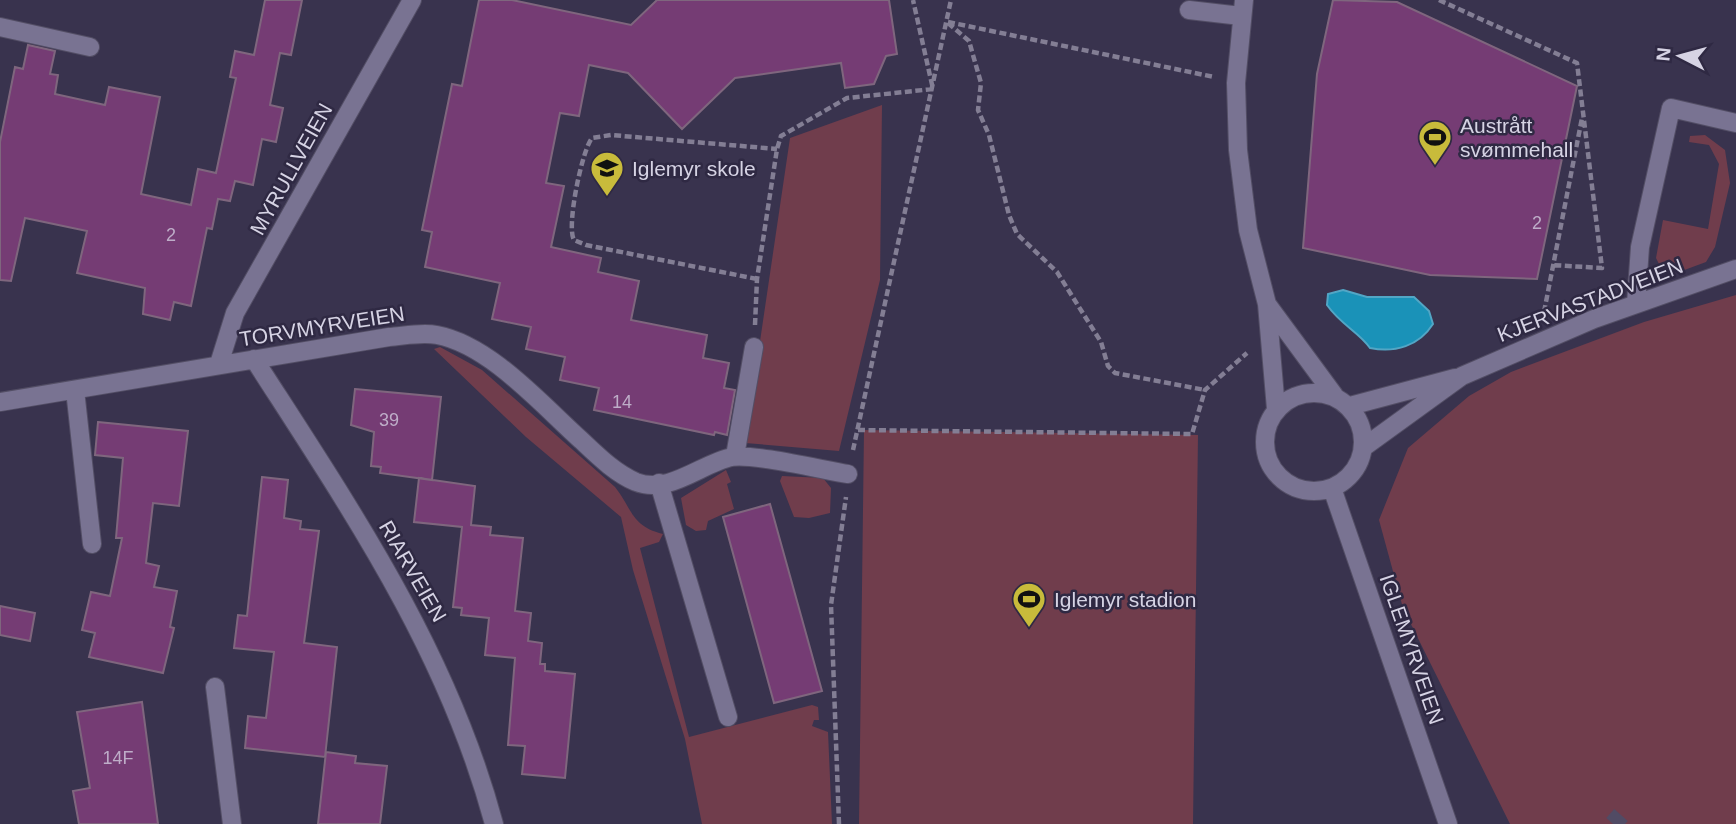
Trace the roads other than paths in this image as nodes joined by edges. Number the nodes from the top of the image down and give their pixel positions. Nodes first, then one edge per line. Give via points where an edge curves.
1 (412, 0) edge
2 (1243, 8) edge
3 (1189, 10) dead end
4 (0, 27) edge
5 (90, 47) dead end
6 (1736, 123) edge
7 (1736, 269) edge
8 (1267, 303) junction
9 (1636, 304) junction
10 (754, 347) road end
11 (254, 359) junction
12 (219, 364) junction
13 (1462, 376) junction
14 (75, 390) junction
15 (1334, 395) junction
16 (0, 402) edge
17 (1350, 406) junction
18 (1276, 409) junction
19 (1364, 447) junction
20 (735, 457) junction
21 (848, 474) road end
22 (659, 483) junction
23 (1332, 488) junction
24 (92, 544) dead end
25 (215, 687) dead end
26 (727, 717) dead end
27 (232, 824) edge
28 (494, 824) edge
29 (1448, 824) edge

1 - 12 street, MYRULLVEIEN via 235,313
2 - 3 street
2 - 8 street via 1236,83 1238,150 1248,230
4 - 5 street
6 - 9 street via 1671,108 1640,247
7 - 9 street, KJERVASTADVEIEN
8 - 15 street
8 - 18 street
9 - 13 street, KJERVASTADVEIEN
10 - 20 street
11 - 12 street, TORVMYRVEIEN
11 - 22 street, TORVMYRVEIEN via 389,337 447,338 500,366 624,476 640,484
11 - 28 street, RIARVEIEN via 352,511 423,634 460,717
12 - 14 street, TORVMYRVEIEN
13 - 17 street, KJERVASTADVEIEN
13 - 19 street, KJERVASTADVEIEN
14 - 16 street, TORVMYRVEIEN
14 - 24 street
15 - 17 street
15 - 18 street via 1303,393
17 - 19 street via 1362,425
18 - 23 street via 1264,433 1267,459 1282,480 1306,491
19 - 23 street, KJERVASTADVEIEN via 1354,472
20 - 21 street, TORVMYRVEIEN
20 - 22 street, TORVMYRVEIEN via 682,479
22 - 26 street
23 - 29 street, IGLEMYRVEIEN
25 - 27 street

